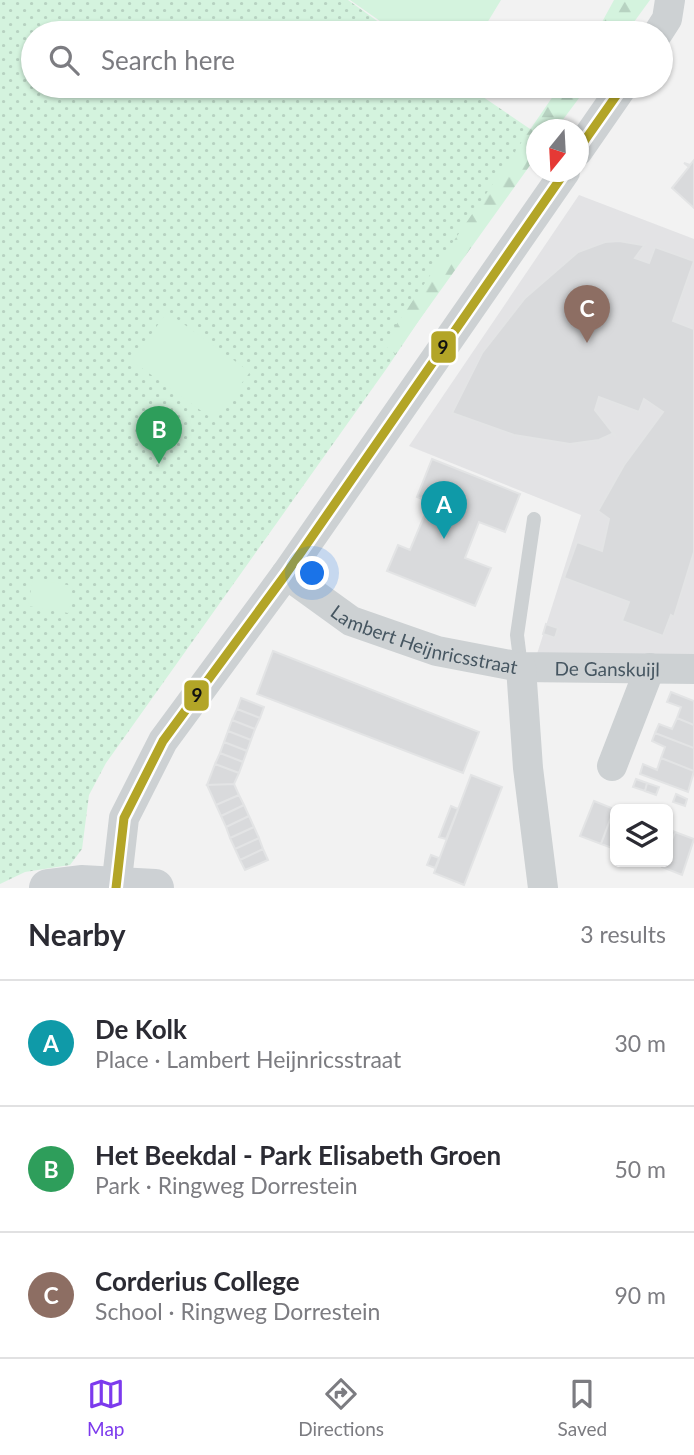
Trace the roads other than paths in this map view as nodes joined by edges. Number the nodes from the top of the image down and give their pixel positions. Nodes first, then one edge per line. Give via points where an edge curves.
1 (670, 0) edge
2 (666, 21) edge
3 (615, 98) edge
4 (589, 137) edge
5 (558, 182) edge
6 (534, 519) dead end
7 (286, 574) junction
8 (521, 667) junction
9 (650, 668) junction
10 (694, 669) edge
11 (612, 766) dead end
12 (116, 886) edge
13 (48, 888) edge
14 (155, 888) edge
15 (542, 888) edge

1 - 2 street
3 - 4 street
5 - 7 street
6 - 8 lane via 517,635
7 - 8 street, Lambert Heijnricsstraat via 351,621 437,651
7 - 12 street via 153,758 124,818
8 - 9 street, De Ganskuijl
8 - 15 street, Lambert Heijnricsstraat
9 - 10 street, De Ganskuijl
9 - 11 street
12 - 13 main road
12 - 14 main road

